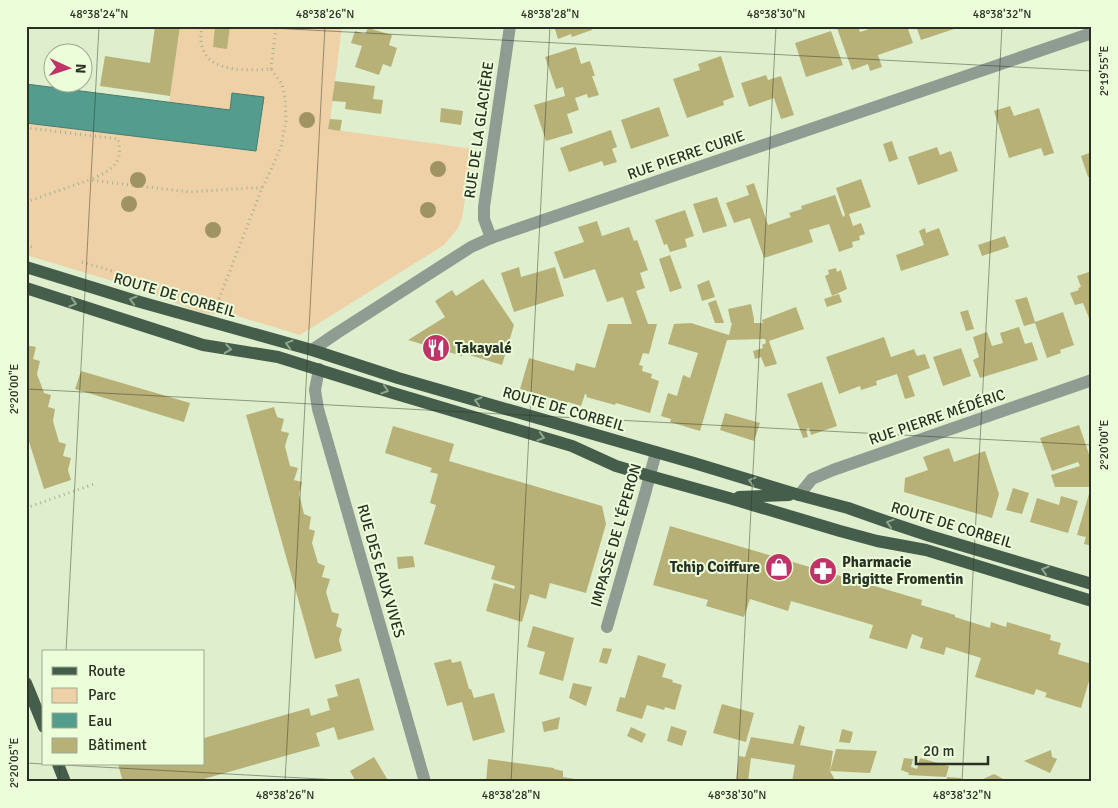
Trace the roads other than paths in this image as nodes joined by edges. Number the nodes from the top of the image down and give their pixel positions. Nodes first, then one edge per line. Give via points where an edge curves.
1 (510, 26) edge
2 (1092, 32) edge
3 (490, 238) junction
4 (26, 267) edge
5 (26, 288) edge
6 (312, 350) junction
7 (320, 369) junction
8 (1092, 380) edge
9 (656, 452) junction
10 (650, 476) junction
11 (799, 495) junction
12 (729, 498) junction
13 (1092, 584) edge
14 (1092, 601) edge
15 (607, 627) dead end
16 (26, 684) edge
17 (42, 722) edge
18 (59, 766) edge
19 (65, 782) edge
20 (424, 782) edge

1 - 3 street, RUE DE LA GLACIÈRE via 484,207
2 - 3 street, RUE PIERRE CURIE
3 - 6 street, RUE PIERRE CURIE via 471,247
6 -> 4 main road, ROUTE DE CORBEIL
5 -> 7 main road via 203,345 278,356
9 -> 6 main road, ROUTE DE CORBEIL
7 -> 10 main road via 572,446 616,466
7 - 20 street, RUE DES EAUX VIVES via 315,390 318,409
8 - 11 street, RUE PIERRE MÉDÉRIC via 833,470 812,479
9 - 10 street, IMPASSE DE L'ÉPERON
11 -> 9 main road, ROUTE DE CORBEIL
10 - 12 main road
10 - 15 street, IMPASSE DE L'ÉPERON
11 - 12 main road
13 -> 11 main road, ROUTE DE CORBEIL
12 - 14 main road via 877,541 926,550
16 - 17 main road
18 - 19 main road

